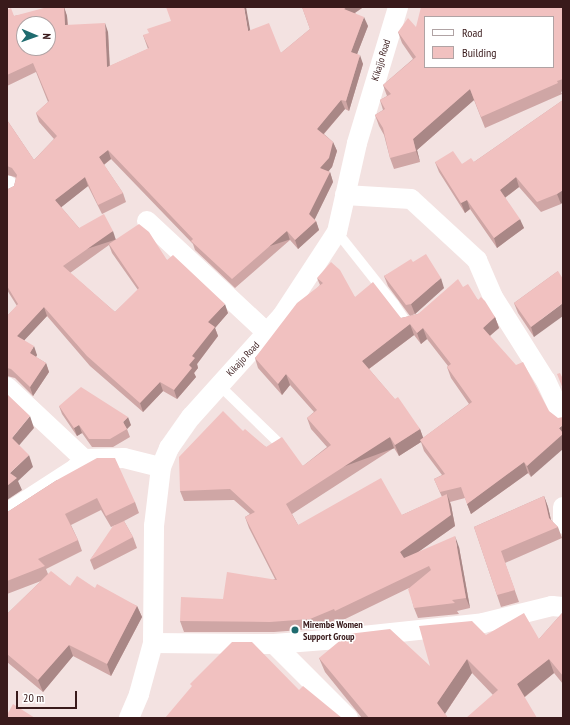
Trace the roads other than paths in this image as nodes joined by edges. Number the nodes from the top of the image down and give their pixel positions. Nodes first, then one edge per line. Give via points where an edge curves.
1 (398, 7) edge
2 (345, 195) junction
3 (147, 221) dead end
4 (337, 232) junction
5 (422, 316) edge
6 (267, 333) junction
7 (219, 385) junction
8 (7, 387) edge
9 (563, 417) edge
10 (281, 445) edge
11 (84, 459) junction
12 (161, 467) junction
13 (563, 507) edge
14 (7, 513) edge
15 (563, 524) edge
16 (563, 607) edge
17 (153, 643) junction
18 (274, 644) junction
19 (129, 718) edge
20 (348, 718) edge

1 - 2 street, Kikajjo Road via 361,128
2 - 4 street, Kikajjo Road
2 - 9 street via 411,199 477,260 493,297 546,381
3 - 6 street
4 - 5 lane via 406,323
4 - 6 street, Kikajjo Road via 282,316
6 - 7 street, Kikajjo Road
7 - 10 lane
7 - 12 street, Kikajjo Road via 169,448
8 - 11 street
11 - 12 street via 124,458
11 - 14 street via 75,469
12 - 17 street, Kikajjo Road via 154,526
13 - 15 street
16 - 18 street via 552,606 483,623
17 - 18 street
17 - 19 street, Kikajjo Road via 139,694
18 - 20 street

